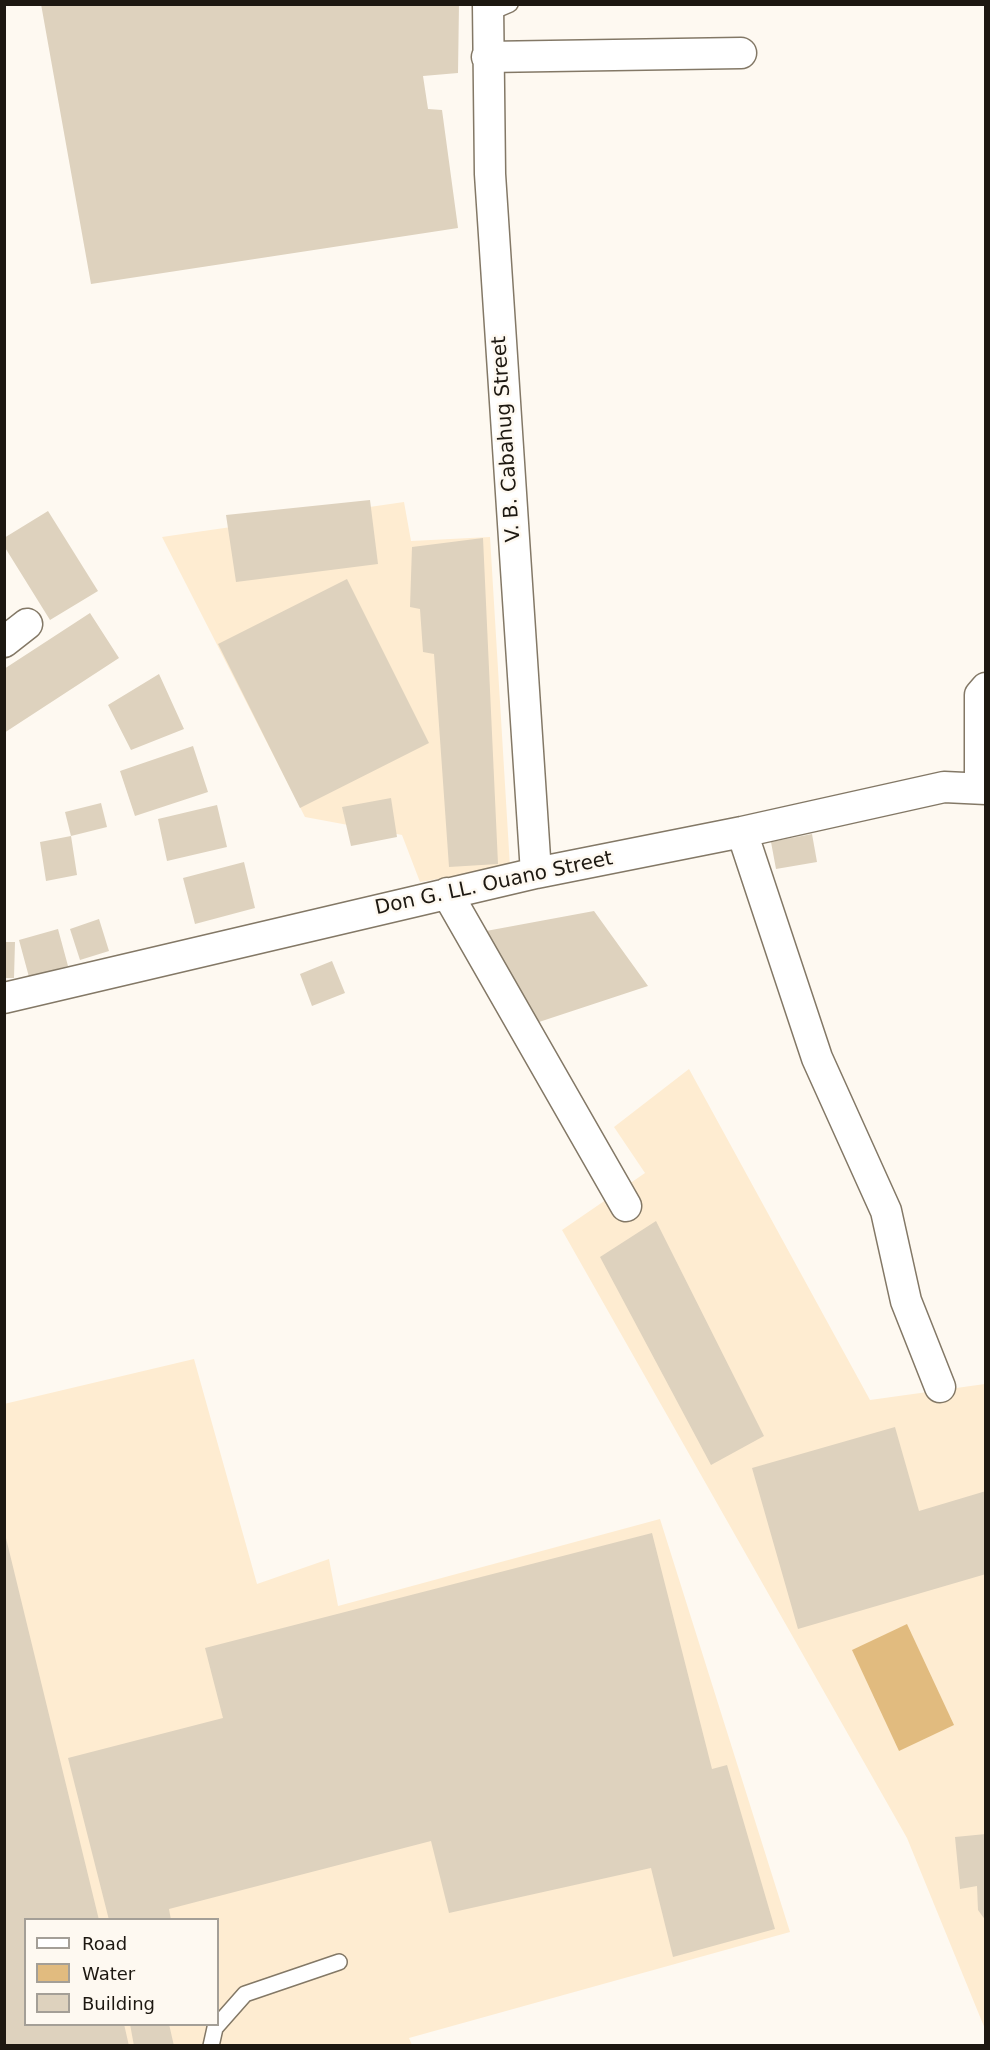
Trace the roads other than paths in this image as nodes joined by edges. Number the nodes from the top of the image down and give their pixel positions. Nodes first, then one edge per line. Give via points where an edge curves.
1 (496, 7) edge
2 (741, 53) dead end
3 (487, 57) junction
4 (986, 688) edge
5 (983, 789) edge
6 (742, 832) junction
7 (536, 873) junction
8 (447, 893) junction
9 (4, 998) edge
10 (626, 1206) dead end
11 (940, 1387) dead end
12 (339, 1962) dead end
13 (219, 2023) edge
14 (217, 2026) edge
15 (211, 2046) edge

1 - 3 street, V. B. Cabahug Street
2 - 3 street
3 - 7 street, V. B. Cabahug Street via 490,174
4 - 5 street via 980,695
5 - 6 street, Don G. LL. Ouano Street via 944,787
6 - 7 street, Don G. LL. Ouano Street
6 - 11 street via 817,1058 886,1211 906,1301
7 - 8 street, Don G. LL. Ouano Street
8 - 9 street, Don G. LL. Ouano Street
8 - 10 street
12 - 13 lane via 245,1994
14 - 15 lane

